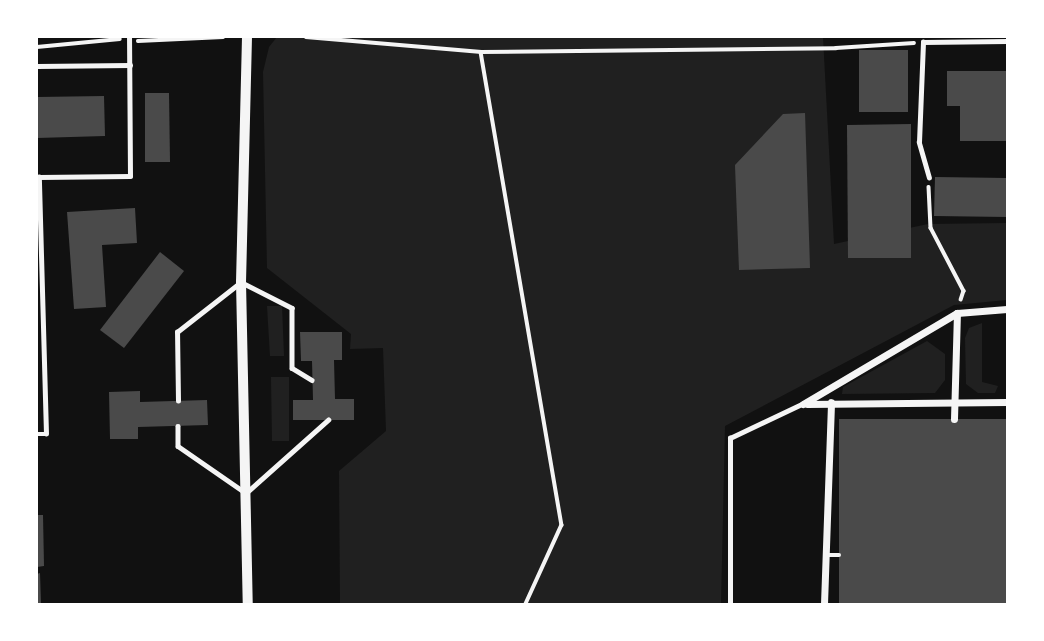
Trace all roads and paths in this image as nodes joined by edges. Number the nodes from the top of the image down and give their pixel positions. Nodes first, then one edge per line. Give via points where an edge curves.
1 (130, 37) edge
2 (247, 37) edge
3 (306, 37) edge
4 (1007, 41) edge
5 (923, 42) junction
6 (481, 52) junction
7 (130, 65) junction
8 (37, 66) edge
9 (929, 178) joint
10 (241, 282) junction
11 (964, 291) dead end
12 (1007, 309) edge
13 (957, 313) junction
14 (312, 380) dead end
15 (178, 401) dead end
16 (831, 402) junction
17 (955, 402) junction
18 (1007, 402) edge
19 (803, 404) junction
20 (954, 419) dead end
21 (328, 420) dead end
22 (178, 426) dead end
23 (37, 435) edge
24 (246, 493) junction
25 (826, 555) junction
26 (839, 555) dead end
27 (248, 604) edge
28 (526, 604) edge
29 (730, 604) edge
30 (824, 604) edge

1 - 7 lane
2 - 10 main road
3 - 6 path
4 - 5 lane
5 - 6 path via 836,48
5 - 9 lane via 919,142
6 - 28 path via 562,525
7 - 8 lane
7 - 23 lane via 130,176 39,177 46,434
9 - 11 path via 931,228
10 - 14 lane via 292,308 292,368
10 - 15 lane via 177,332
10 - 24 main road
12 - 13 street
13 - 17 street
13 - 19 street
16 - 17 street
16 - 19 street
16 - 25 street
17 - 18 street
17 - 20 street
19 - 29 lane via 730,438
21 - 24 lane
22 - 24 lane via 178,446
24 - 27 main road
25 - 26 lane
25 - 30 street

